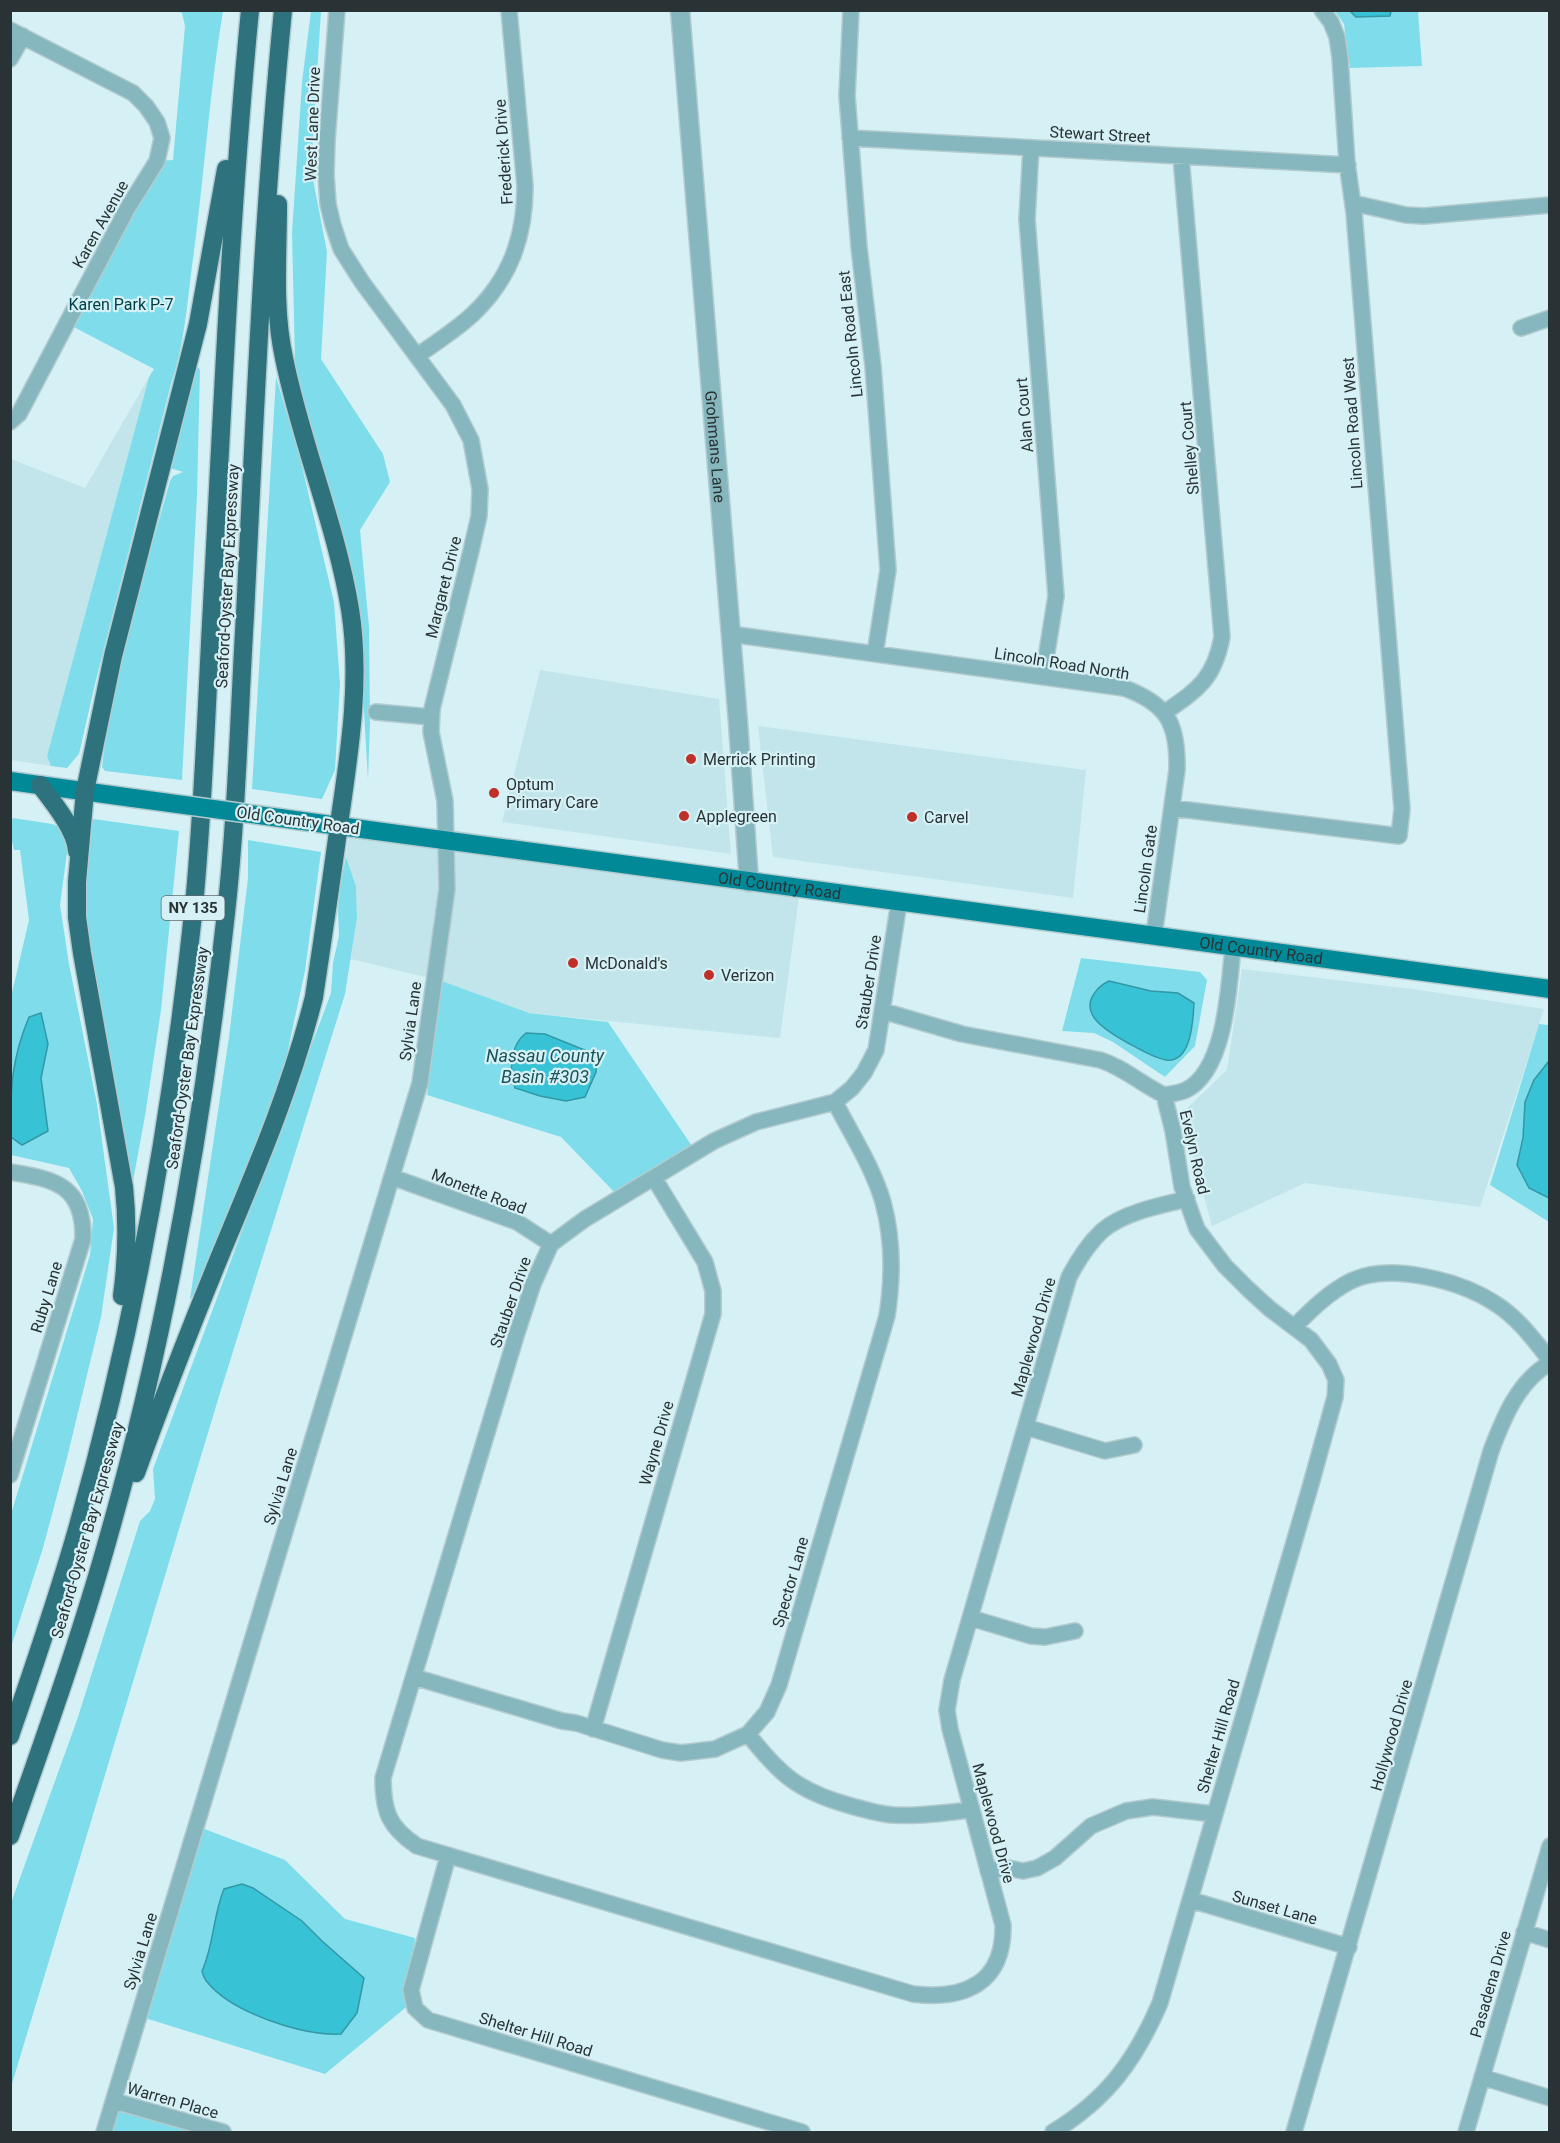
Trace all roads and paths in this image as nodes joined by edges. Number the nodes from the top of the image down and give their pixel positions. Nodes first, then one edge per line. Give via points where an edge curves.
1 (250, 10) edge
2 (283, 10) edge
3 (337, 10) edge
4 (509, 10) edge
5 (680, 10) edge
6 (851, 10) edge
7 (1322, 10) edge
8 (16, 33) edge
9 (10, 59) edge
10 (245, 61) junction
11 (278, 64) junction
12 (850, 138) junction
13 (1031, 148) junction
14 (1181, 157) junction
15 (1348, 165) junction
16 (1353, 203) junction
17 (1550, 205) edge
18 (1550, 318) edge
19 (1521, 328) dead end
20 (417, 356) junction
21 (15, 418) edge
22 (730, 634) junction
23 (875, 654) junction
24 (1043, 677) junction
25 (376, 712) dead end
26 (1164, 713) junction
27 (431, 717) junction
28 (10, 781) edge
29 (40, 785) junction
30 (86, 791) junction
31 (1172, 808) junction
32 (339, 826) junction
33 (447, 841) junction
34 (78, 875) junction
35 (749, 882) junction
36 (899, 902) junction
37 (1154, 935) junction
38 (1233, 946) junction
39 (1550, 989) edge
40 (883, 1011) junction
41 (1164, 1095) junction
42 (835, 1102) junction
43 (10, 1172) edge
44 (392, 1177) junction
45 (654, 1178) junction
46 (1186, 1199) junction
47 (551, 1244) junction
48 (1294, 1327) junction
49 (1550, 1362) edge
50 (104, 1425) junction
51 (1026, 1427) junction
52 (1134, 1445) dead end
53 (10, 1475) edge
54 (971, 1618) junction
55 (1075, 1631) dead end
56 (76, 1641) junction
57 (414, 1677) junction
58 (593, 1729) junction
59 (748, 1734) junction
60 (10, 1736) edge
61 (972, 1810) junction
62 (1215, 1814) junction
63 (10, 1836) edge
64 (1550, 1846) edge
65 (448, 1856) junction
66 (988, 1871) junction
67 (1191, 1900) junction
68 (1524, 1932) junction
69 (1550, 1940) edge
70 (1348, 1947) junction
71 (1482, 2077) junction
72 (1550, 2098) edge
73 (114, 2101) junction
74 (104, 2133) edge
75 (223, 2133) edge
76 (802, 2133) edge
77 (1053, 2133) edge
78 (1294, 2133) edge
79 (1466, 2133) edge

1 - 10 highway, Seaford-Oyster Bay Expressway / NY 135
2 - 11 highway, Seaford-Oyster Bay Expressway / NY 135
3 - 20 street, West Lane Drive via 326,163 328,204 341,249
4 - 20 street, Frederick Drive via 525,186 525,212 517,249 499,285 472,315
5 - 22 street, Grohmans Lane
6 - 12 street, Lincoln Road East via 847,96
7 - 15 street, Lincoln Road West via 1337,37
8 - 9 street
8 - 21 street, Karen Avenue via 133,93 157,122 162,138 157,161 127,209
10 - 30 highway via 198,324 113,656
10 - 50 highway, Seaford-Oyster Bay Expressway / NY 135 via 229,268 194,905 165,1127 128,1323
11 - 32 highway via 277,317 284,358 350,610 353,716
11 - 56 highway, Seaford-Oyster Bay Expressway / NY 135 via 262,270 235,808 214,1014 200,1120 160,1329 109,1536
12 - 13 street, Stewart Street
12 - 23 street, Lincoln Road East via 888,570
13 - 14 street, Stewart Street
13 - 24 street, Alan Court via 1027,219 1056,596
14 - 15 street, Stewart Street
14 - 26 street, Shelley Court via 1222,638 1219,654 1204,681
15 - 16 street, Lincoln Road West
16 - 17 street via 1424,216
16 - 31 street, Lincoln Road West via 1402,809 1399,836
18 - 19 street
20 - 27 street, Margaret Drive via 453,405 471,440 480,489 477,524
22 - 23 street, Lincoln Road North
22 - 35 street, Grohmans Lane
23 - 24 street, Lincoln Road North
24 - 26 street, Lincoln Road North via 1124,688 1145,696
25 - 27 street
26 - 31 street, Lincoln Road North via 1175,733 1178,749
27 - 33 street, Margaret Drive via 445,801
28 - 29 main road, Old Country Road
29 - 30 main road, Old Country Road
29 - 34 highway via 76,842
30 - 32 main road, Old Country Road, bridge
30 - 34 highway
31 - 37 street, Lincoln Gate
32 - 33 main road, Old Country Road
32 - 56 highway via 314,997 291,1078 182,1348
33 - 35 main road, Old Country Road
33 - 44 street, Sylvia Lane via 447,889 420,1083
34 - 50 highway via 81,953 128,1226 127,1265
35 - 36 main road, Old Country Road
36 - 37 main road, Old Country Road
36 - 40 street, Stauber Drive
37 - 38 main road, Old Country Road
38 - 39 main road, Old Country Road
38 - 41 street via 1228,996 1215,1056 1202,1076 1186,1090
40 - 41 street, Evelyn Road via 962,1034 1114,1064
40 - 42 street, Stauber Drive via 876,1050 864,1073
41 - 46 street, Evelyn Road
42 - 45 street, Stauber Drive via 756,1122 714,1141
42 - 59 street, Spector Lane via 883,1202 891,1248 887,1316 779,1685 767,1712
43 - 53 street, Ruby Lane via 54,1181 77,1202 83,1220 83,1239
44 - 47 street, Monette Road via 517,1222
44 - 73 street, Sylvia Lane
45 - 47 street, Stauber Drive
45 - 58 street, Wayne Drive via 705,1262 713,1291 712,1314
46 - 48 street, Evelyn Road via 1197,1228 1225,1266
46 - 51 street, Maplewood Drive via 1104,1229 1078,1259 1069,1277
47 - 57 street, Stauber Drive via 516,1336
48 - 49 street via 1353,1280 1405,1273 1453,1284 1495,1303 1532,1338
48 - 62 street, Shelter Hill Road via 1311,1340 1329,1364 1336,1380 1335,1396
49 - 70 street, Hollywood Drive via 1518,1394 1503,1418 1491,1451
50 - 60 highway, Seaford-Oyster Bay Expressway / NY 135 via 74,1537
51 - 52 street via 1105,1451
51 - 54 street, Maplewood Drive
54 - 55 street via 1031,1636
54 - 61 street, Maplewood Drive via 947,1710
56 - 63 highway, Seaford-Oyster Bay Expressway / NY 135
57 - 58 street, Spector Lane
57 - 65 street, Stauber Drive via 383,1778 383,1800 399,1834 417,1846
58 - 59 street, Spector Lane via 681,1754 716,1749
59 - 61 street via 791,1780 826,1799 894,1815
61 - 66 street, Maplewood Drive
62 - 66 street via 1153,1807 1126,1811 1091,1826 1055,1858 1037,1868
62 - 67 street, Shelter Hill Road
64 - 68 street, Pasadena Drive
65 - 66 street, Maplewood Drive via 931,1996 967,1990 991,1972 998,1960 1004,1925
65 - 76 street, Shelter Hill Road via 411,1990 415,2007 428,2020
67 - 70 street, Sunset Lane
67 - 77 street, Shelter Hill Road via 1160,2003 1125,2069 1096,2102
68 - 69 street
68 - 71 street, Pasadena Drive
70 - 78 street, Hollywood Drive
71 - 72 street
71 - 79 street, Pasadena Drive
73 - 74 street, Sylvia Lane
73 - 75 street, Warren Place

